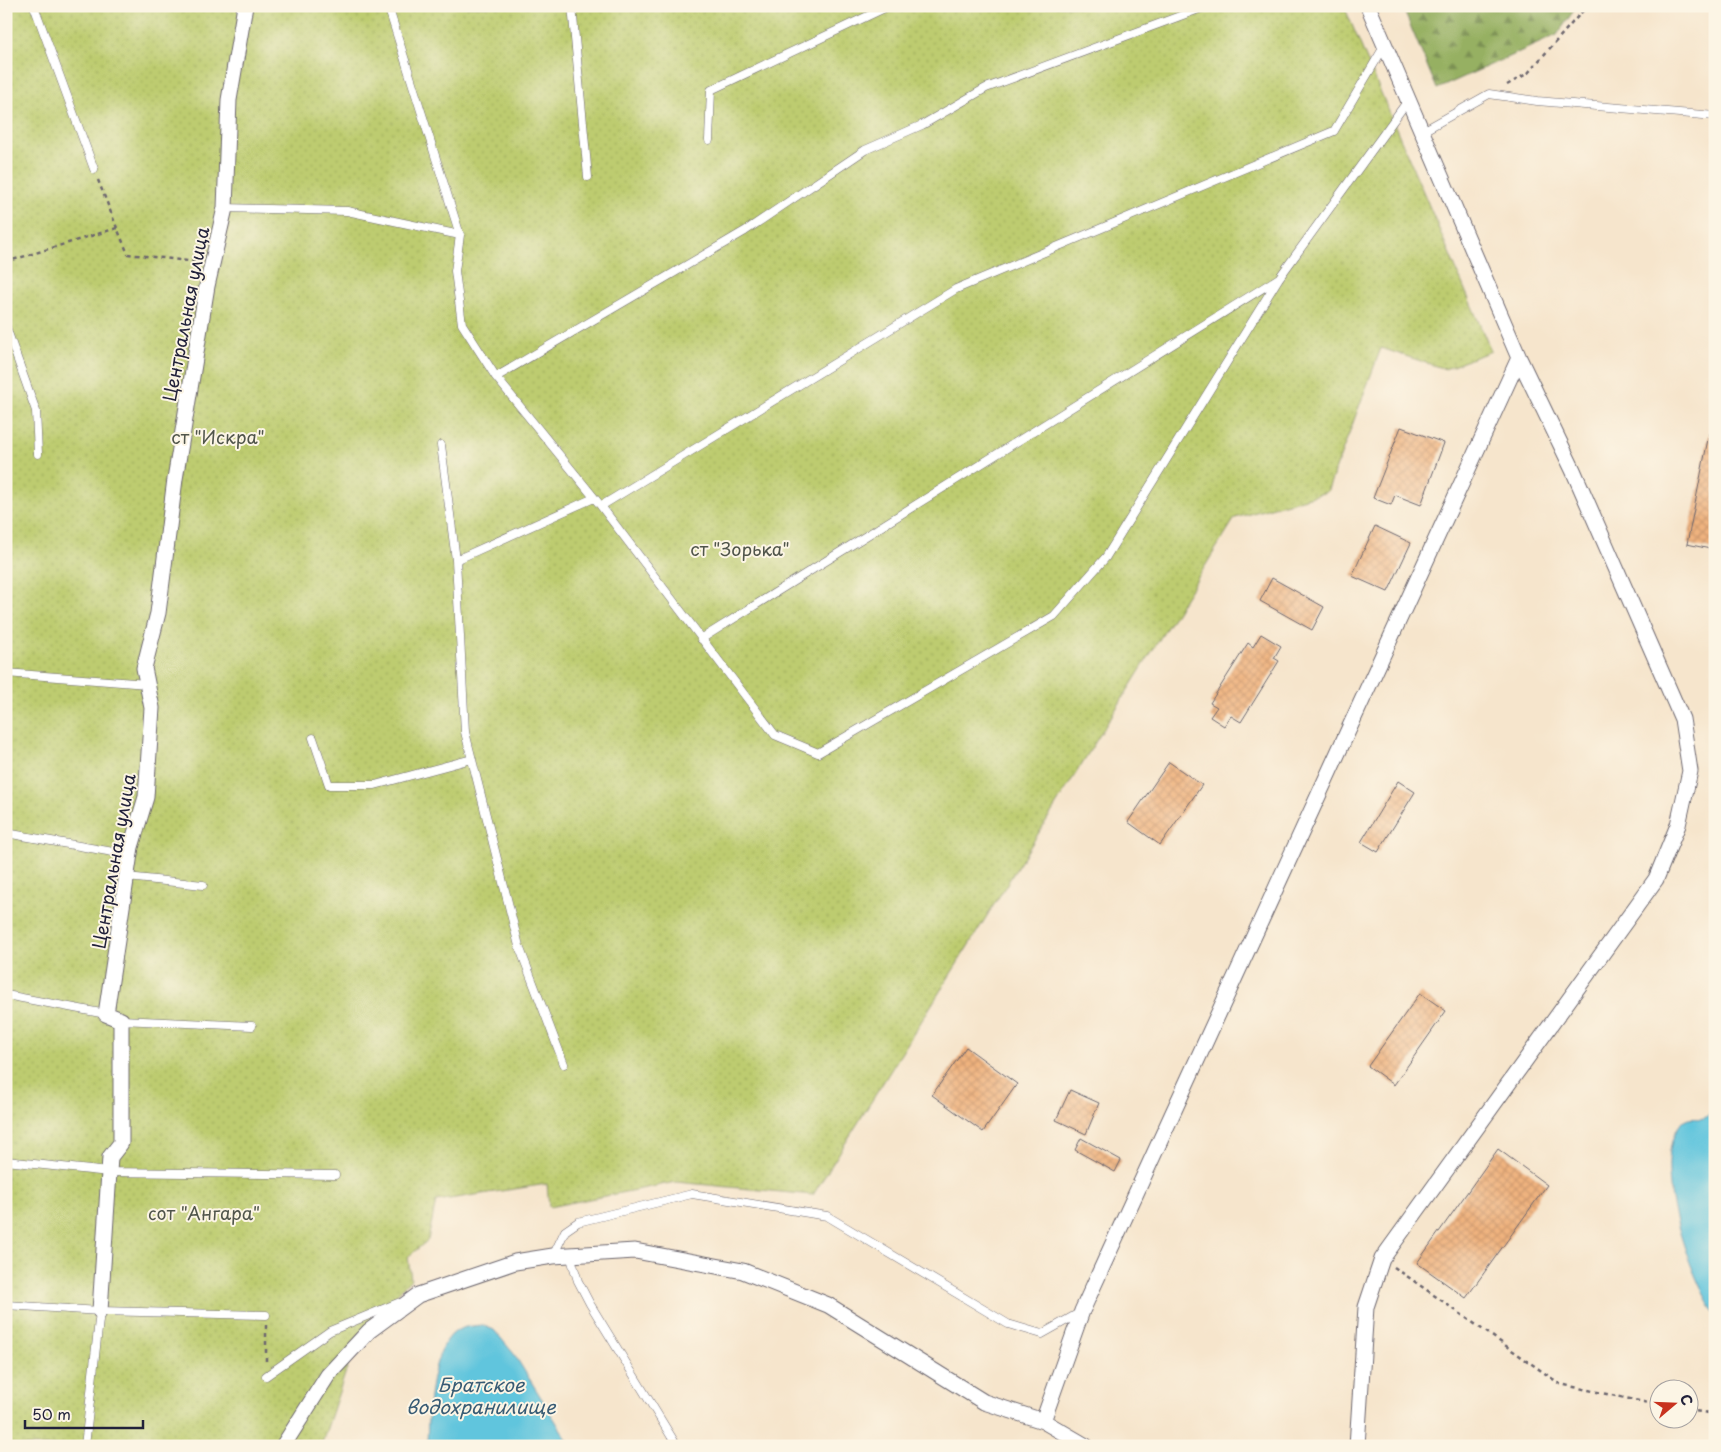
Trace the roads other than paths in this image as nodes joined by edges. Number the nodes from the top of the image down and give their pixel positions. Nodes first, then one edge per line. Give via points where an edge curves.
1 (34, 6) edge
2 (245, 6) edge
3 (388, 6) edge
4 (572, 6) edge
5 (889, 6) edge
6 (1207, 6) edge
7 (1368, 6) edge
8 (1385, 45) junction
9 (1409, 99) junction
10 (1715, 116) edge
11 (1423, 131) junction
12 (709, 140) dead end
13 (94, 169) road end
14 (588, 177) dead end
15 (225, 208) junction
16 (460, 234) junction
17 (1279, 278) junction
18 (6, 327) edge
19 (1519, 358) junction
20 (496, 378) junction
21 (441, 445) dead end
22 (38, 454) dead end
23 (594, 498) junction
24 (601, 506) junction
25 (456, 560) junction
26 (701, 639) junction
27 (6, 673) edge
28 (147, 684) junction
29 (313, 738) dead end
30 (472, 759) junction
31 (6, 833) edge
32 (130, 855) junction
33 (126, 877) junction
34 (203, 885) dead end
35 (6, 995) edge
36 (106, 1014) junction
37 (121, 1020) junction
38 (252, 1026) dead end
39 (564, 1064) dead end
40 (6, 1162) edge
41 (109, 1172) junction
42 (335, 1176) dead end
43 (570, 1255) junction
44 (553, 1256) junction
45 (418, 1295) junction
46 (6, 1305) edge
47 (100, 1311) junction
48 (1082, 1311) junction
49 (266, 1315) road end
50 (266, 1376) road end
51 (1043, 1421) junction
52 (85, 1446) edge
53 (283, 1446) edge
54 (677, 1446) edge
55 (1086, 1446) edge
56 (1357, 1446) edge

1 - 13 lane
2 - 15 street, Центральная улица via 229,100
3 - 16 lane
4 - 14 lane
5 - 12 lane via 710,90
6 - 20 lane via 986,88 922,125 865,150 745,231
7 - 8 street
8 - 9 street
8 - 24 lane via 1334,131 956,288
9 - 11 street
9 - 17 lane
10 - 11 lane via 1537,102 1489,94
11 - 19 street
15 - 16 lane via 347,211
15 - 28 street, Центральная улица via 212,263 175,479 158,614 144,668
16 - 20 lane via 455,271 462,324
17 - 26 lane
17 - 26 lane via 1106,558 1054,616 818,753 775,735
18 - 22 lane via 36,411
19 - 48 street
19 - 56 street via 1573,470 1682,719 1690,771 1678,825 1656,879 1382,1259 1366,1307
20 - 23 lane
21 - 25 lane
23 - 24 lane
23 - 25 lane
24 - 26 lane
25 - 30 lane via 465,732
27 - 28 lane
28 - 32 street, Центральная улица via 152,708 146,797
29 - 30 lane via 329,785 375,785
30 - 39 lane via 519,946
31 - 32 lane
32 - 33 street, Центральная улица
33 - 34 lane
33 - 36 street, Центральная улица
35 - 36 lane
36 - 37 street
37 - 38 lane
37 - 41 street via 121,1143 110,1157
40 - 41 lane
41 - 42 lane
41 - 47 street
43 - 44 street
43 - 51 street via 635,1251 742,1271 828,1305 984,1402
43 - 54 lane via 590,1304
44 - 45 street via 515,1262
44 - 48 lane via 565,1230 578,1222 692,1194 827,1216 1008,1324 1042,1334
45 - 50 lane via 330,1332
45 - 53 street via 368,1331 328,1375
46 - 47 lane
47 - 49 lane
47 - 52 lane
48 - 51 street
51 - 55 street

